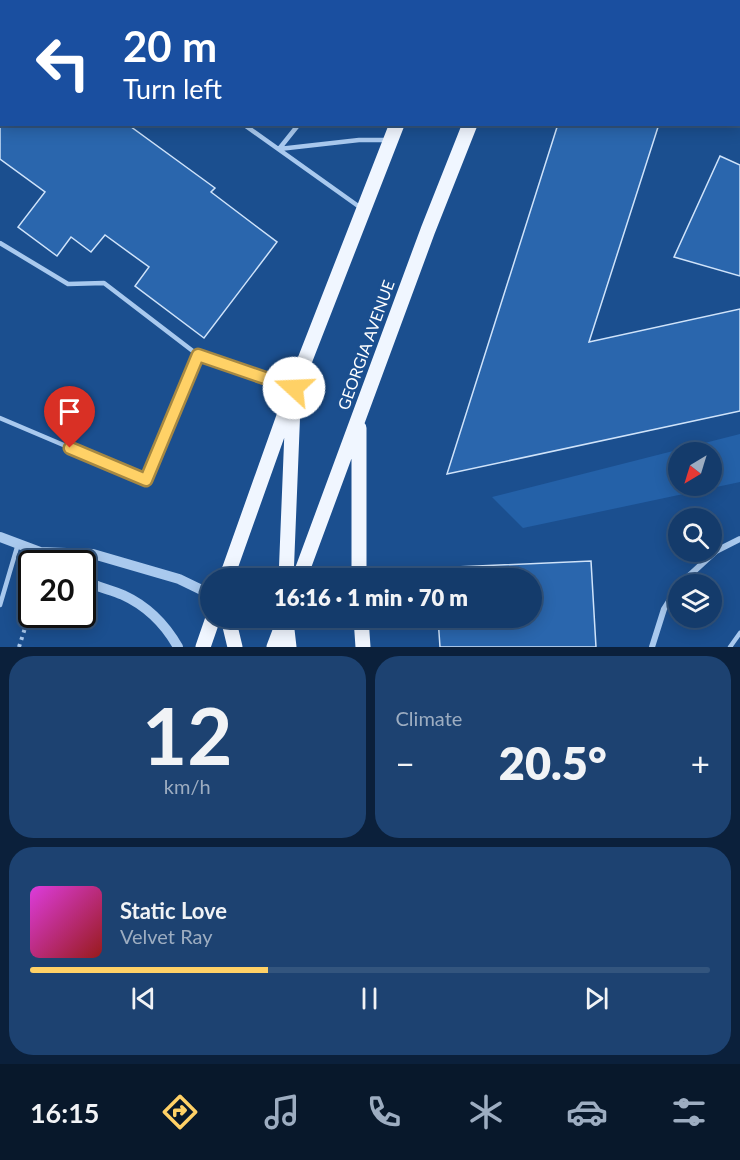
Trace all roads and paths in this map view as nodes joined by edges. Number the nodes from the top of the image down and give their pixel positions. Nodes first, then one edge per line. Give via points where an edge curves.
1 (246, 126) edge
2 (297, 126) edge
3 (396, 126) edge
4 (469, 126) edge
5 (390, 140) junction
6 (279, 149) junction
7 (362, 208) junction
8 (0, 243) edge
9 (198, 355) junction
10 (294, 388) junction
11 (358, 417) junction
12 (0, 418) edge
13 (0, 537) edge
14 (740, 539) edge
15 (18, 543) junction
16 (35, 550) edge
17 (96, 555) edge
18 (230, 568) edge
19 (286, 568) edge
20 (303, 568) edge
21 (359, 568) edge
22 (692, 574) edge
23 (96, 585) edge
24 (200, 589) edge
25 (668, 603) edge
26 (0, 605) edge
27 (25, 628) edge
28 (210, 628) edge
29 (230, 628) edge
30 (281, 628) edge
31 (286, 628) edge
32 (362, 628) edge
33 (740, 633) edge
34 (19, 647) edge
35 (178, 647) edge
36 (203, 647) edge
37 (235, 647) edge
38 (274, 647) edge
39 (289, 647) edge
40 (363, 647) edge
41 (652, 647) edge
42 (730, 647) edge

1 - 6 lane
2 - 6 lane
3 - 5 main road
4 - 11 main road, GEORGIA AVENUE
5 - 6 lane
5 - 7 main road
6 - 7 lane
7 - 10 main road
8 - 9 lane via 68,284 104,283
9 - 10 lane
9 - 12 lane via 146,480
10 - 18 main road
10 - 19 main road
11 - 20 main road, GEORGIA AVENUE
11 - 21 main road
13 - 15 street
14 - 22 street via 716,551
15 - 16 street
15 - 26 lane
17 - 24 street via 179,579
23 - 35 street via 145,608 167,628
25 - 41 street
27 - 34 path
28 - 36 main road
29 - 37 main road
30 - 38 main road
31 - 39 main road
32 - 40 main road
33 - 42 lane

